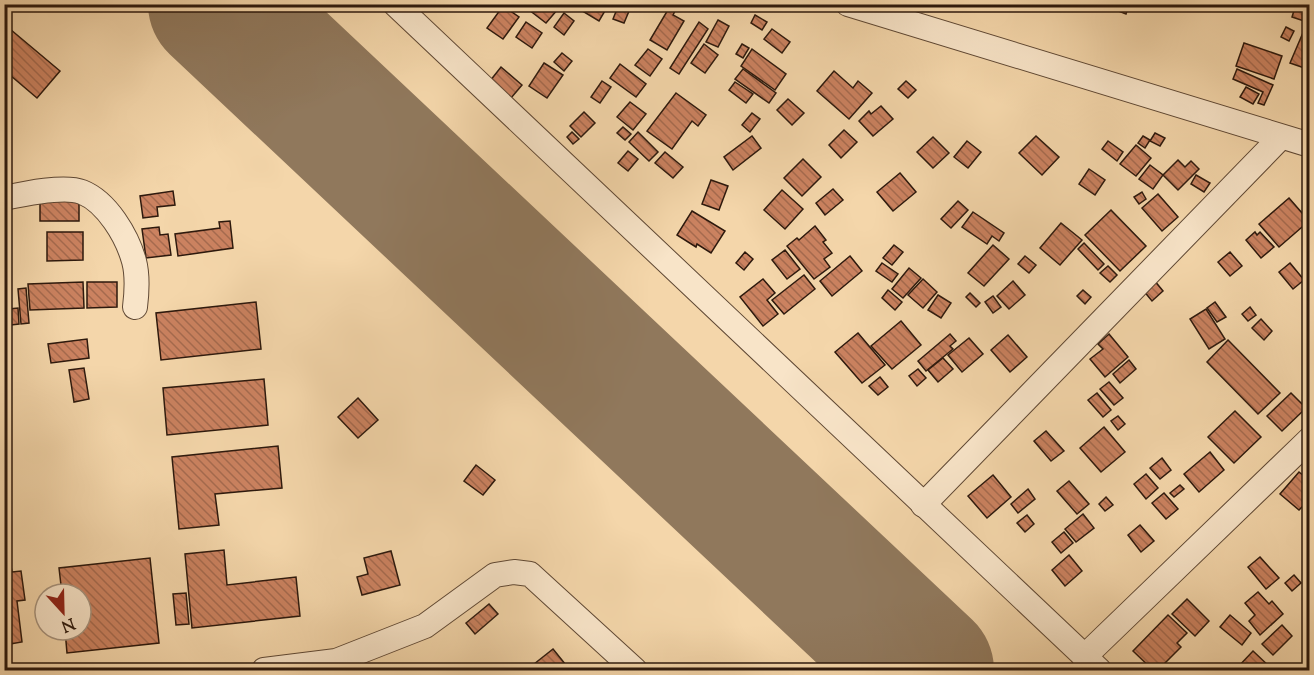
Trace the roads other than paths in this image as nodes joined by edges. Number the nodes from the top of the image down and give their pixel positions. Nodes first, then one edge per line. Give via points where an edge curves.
1 (395, 4) edge
2 (848, 4) edge
3 (880, 9) edge
4 (1281, 137) junction
5 (1310, 145) edge
6 (4, 198) edge
7 (135, 306) dead end
8 (1310, 439) edge
9 (923, 505) junction
10 (1092, 664) edge
11 (264, 670) edge
12 (635, 670) edge

1 - 9 street
2 - 3 street
3 - 4 street
4 - 5 street
4 - 9 street
6 - 7 street via 45,191 81,191 100,204 126,240 134,261
8 - 10 street
9 - 10 street
11 - 12 street via 336,661 424,626 495,575 514,572 530,574

